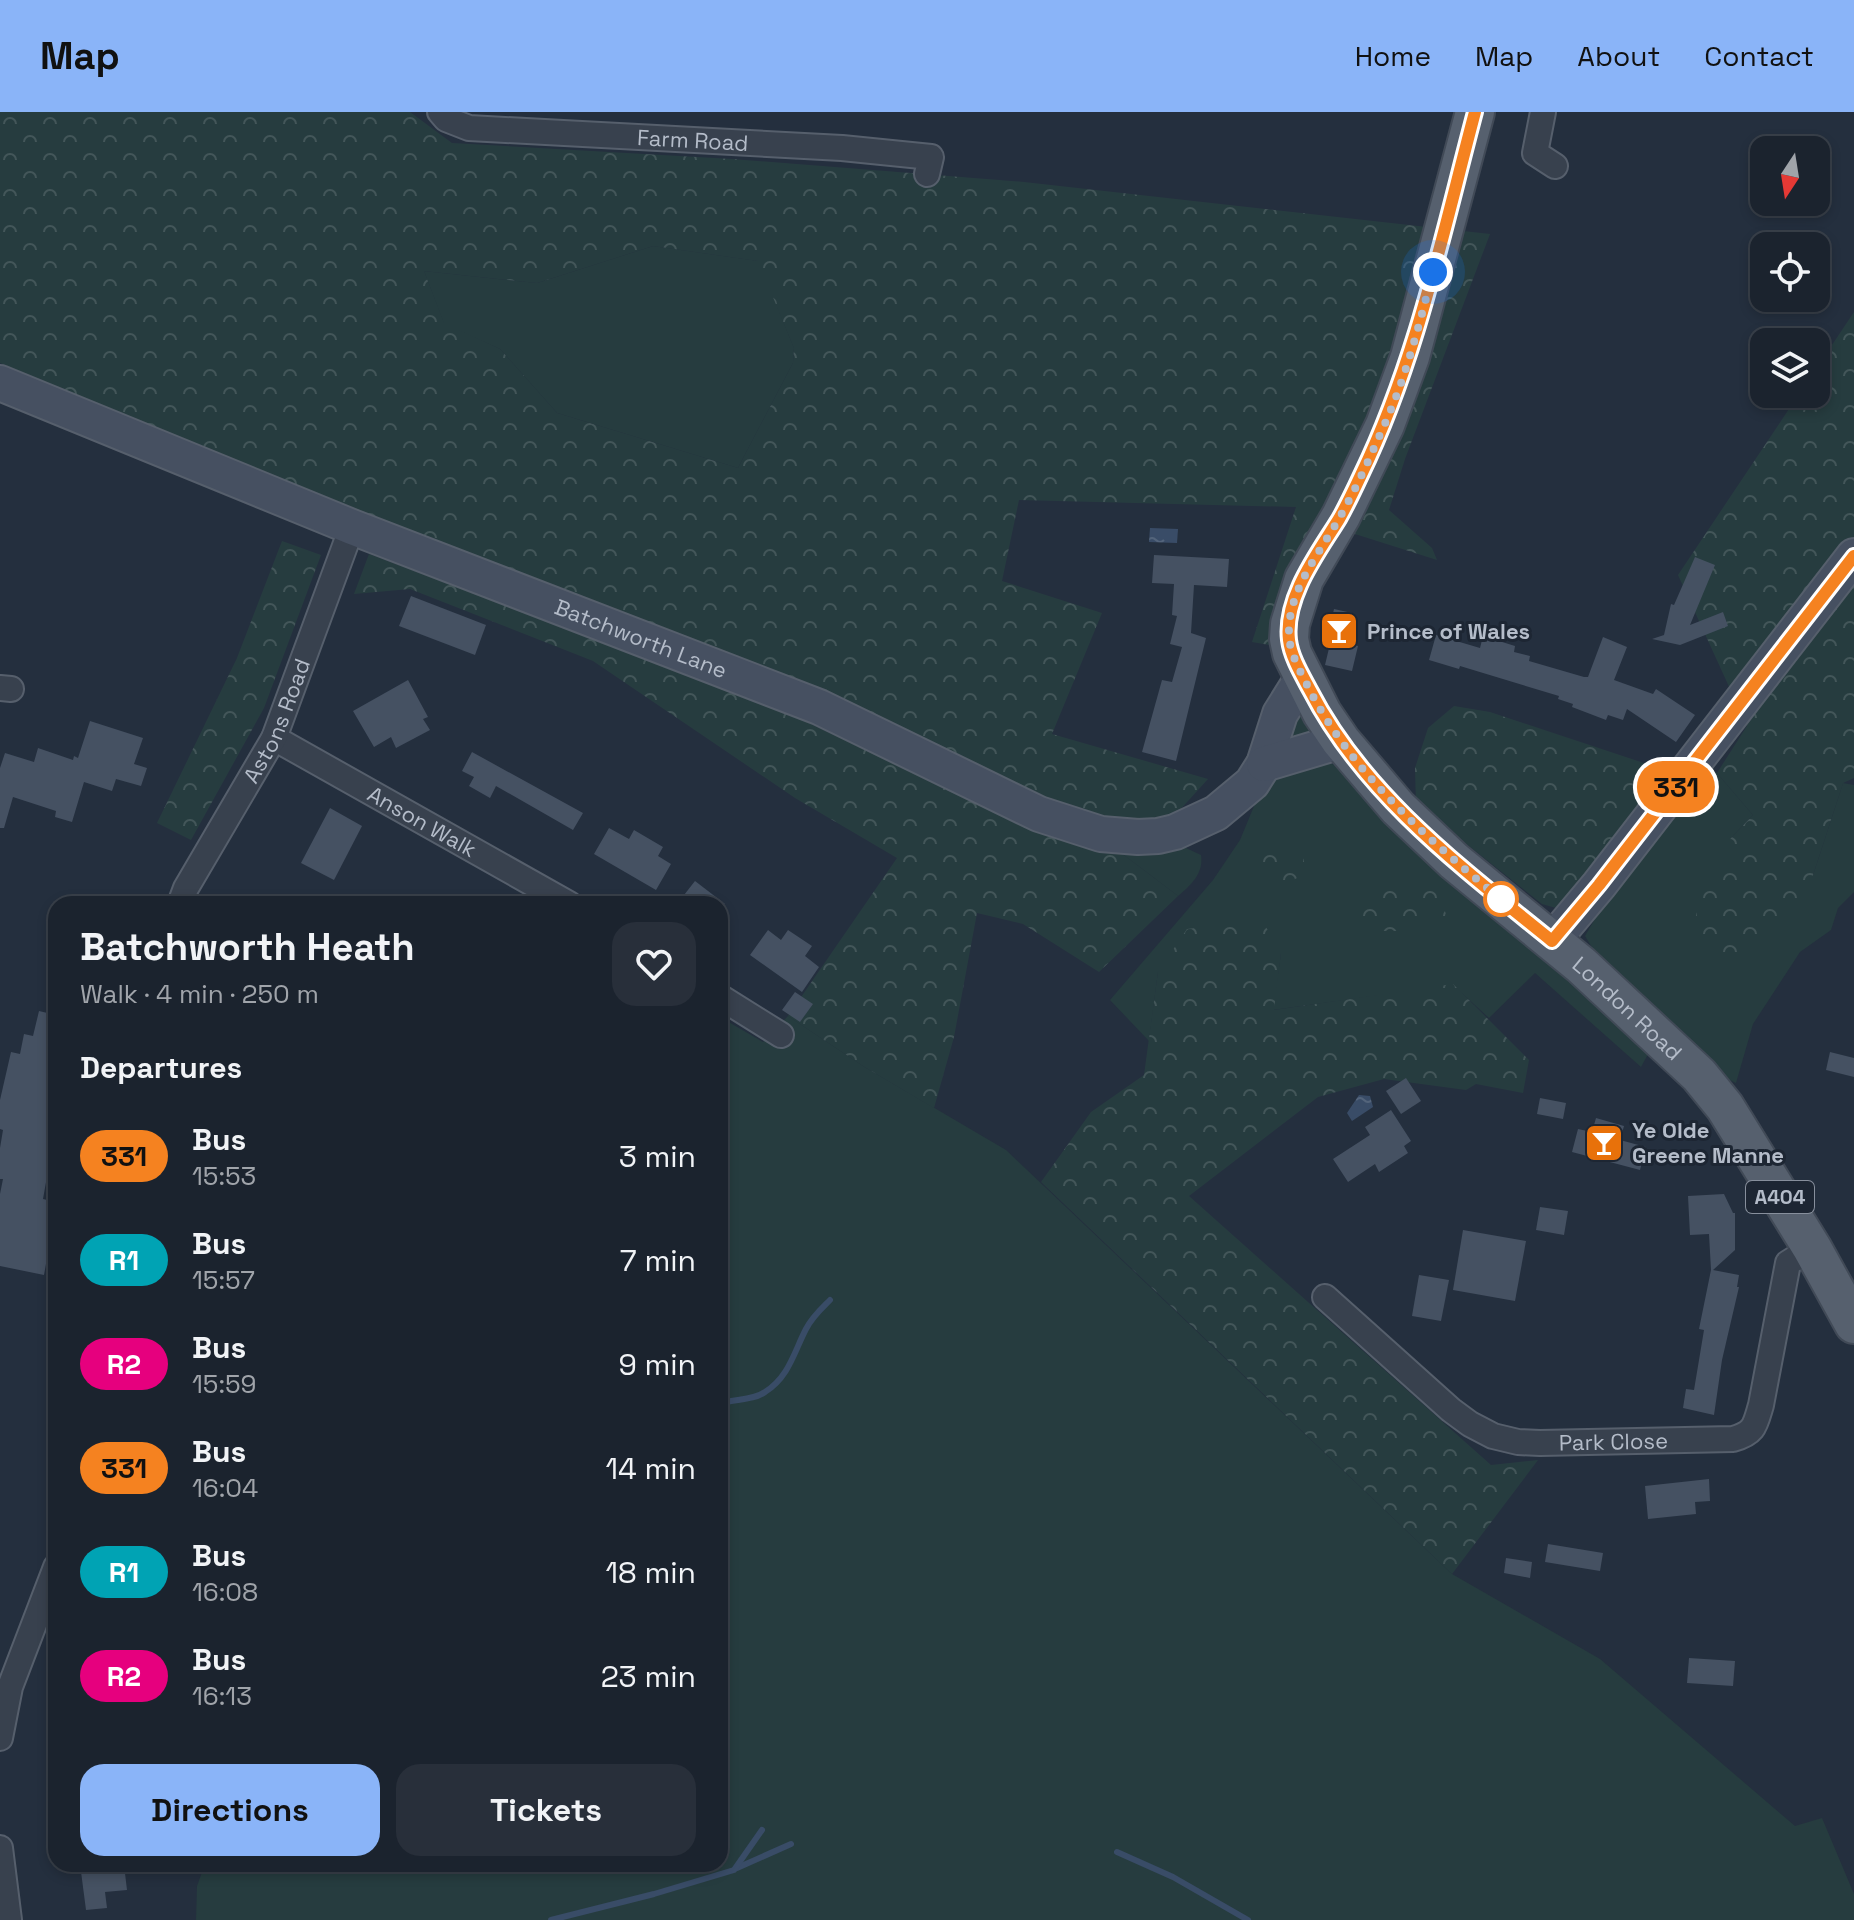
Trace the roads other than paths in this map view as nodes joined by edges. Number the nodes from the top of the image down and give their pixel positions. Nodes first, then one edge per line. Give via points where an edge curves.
1 (440, 112) edge
2 (1475, 112) edge
3 (1543, 112) edge
4 (1555, 166) dead end
5 (927, 174) dead end
6 (0, 383) edge
7 (352, 527) junction
8 (1854, 556) edge
9 (1303, 677) junction
10 (274, 738) junction
11 (1341, 741) junction
12 (1264, 764) junction
13 (183, 896) edge
14 (555, 896) edge
15 (1552, 941) junction
16 (728, 1002) edge
17 (781, 1035) dead end
18 (1812, 1248) junction
19 (1325, 1297) dead end
20 (1854, 1324) edge
21 (48, 1588) edge
22 (0, 1738) edge
23 (0, 1848) edge
24 (9, 1920) edge

1 - 5 street, Farm Road via 469,128 931,157
2 - 9 main road, A404 via 1410,357 1385,425 1292,611 1289,639
3 - 4 street via 1535,153
6 - 7 street, Batchworth Lane
7 - 10 street, Astons Road
7 - 12 street, Batchworth Lane via 819,707 1039,814 1101,834 1158,836 1196,824 1244,790
8 - 15 street
9 - 11 main road, A404
9 - 12 street, Batchworth Lane via 1274,727
10 - 13 street, Astons Road
10 - 14 street, Anson Walk
11 - 12 street
11 - 15 main road, London Road / A404 via 1398,808
15 - 18 main road, London Road / A404 via 1699,1075 1725,1107
16 - 17 street
18 - 19 street, Park Close via 1788,1263 1761,1405 1747,1436 1733,1439 1540,1443 1493,1436 1451,1410
18 - 20 main road, London Road / A404
21 - 22 street via 10,1687
23 - 24 street

